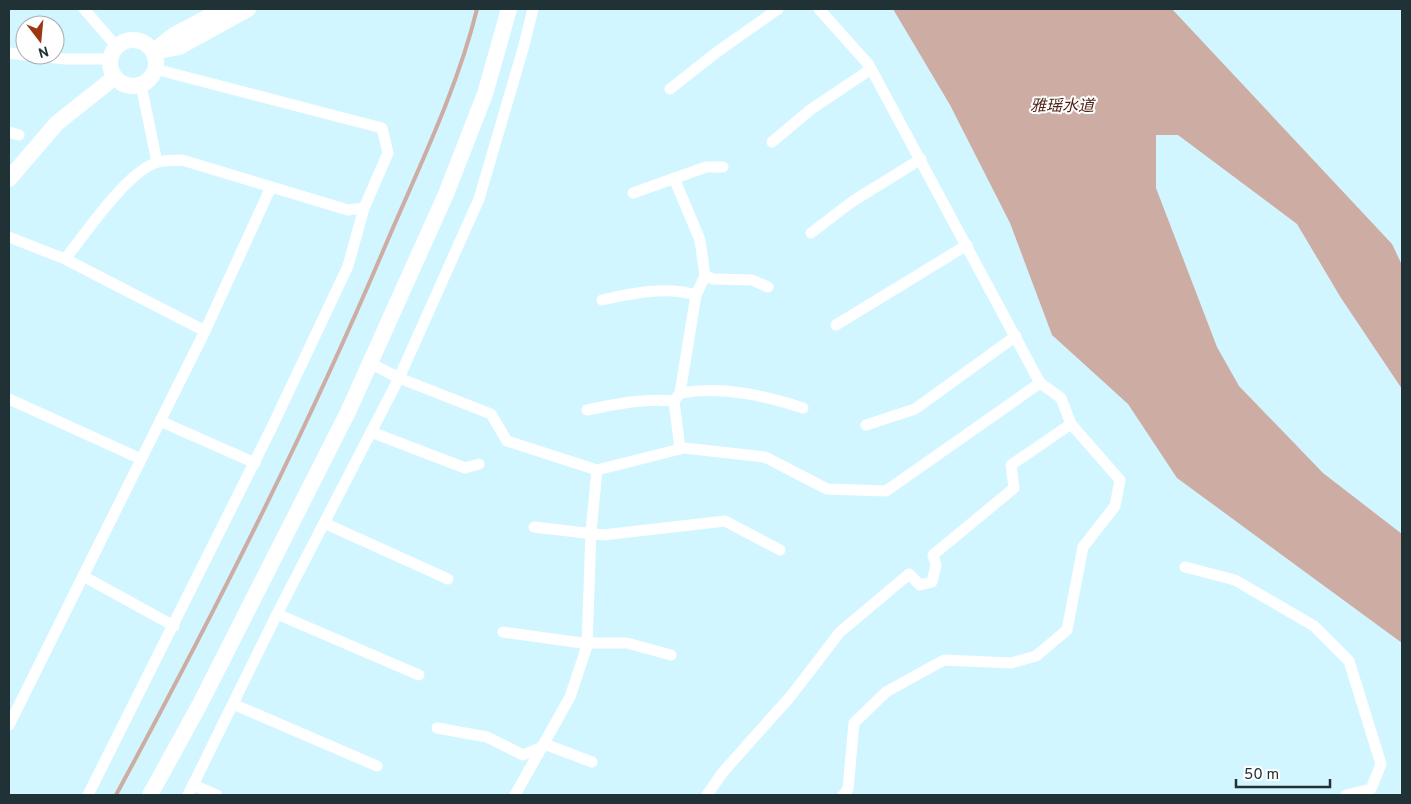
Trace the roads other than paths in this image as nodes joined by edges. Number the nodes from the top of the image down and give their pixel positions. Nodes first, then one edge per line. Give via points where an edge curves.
1 (84, 9) edge
2 (224, 9) edge
3 (248, 9) edge
4 (509, 9) edge
5 (533, 9) edge
6 (778, 9) edge
7 (819, 9) edge
8 (153, 52) junction
9 (113, 53) junction
10 (65, 59) edge
11 (871, 68) junction
12 (155, 69) junction
13 (115, 77) junction
14 (141, 84) junction
15 (670, 89) dead end
16 (772, 142) dead end
17 (921, 159) junction
18 (157, 162) junction
19 (723, 167) dead end
20 (674, 178) junction
21 (9, 179) edge
22 (271, 187) junction
23 (633, 193) dead end
24 (364, 208) junction
25 (811, 233) dead end
26 (9, 237) edge
27 (967, 245) junction
28 (65, 259) junction
29 (705, 276) junction
30 (768, 287) dead end
31 (696, 295) junction
32 (602, 300) dead end
33 (836, 325) dead end
34 (205, 331) junction
35 (1016, 336) junction
36 (370, 363) junction
37 (399, 378) junction
38 (1040, 383) junction
39 (677, 397) junction
40 (9, 399) edge
41 (803, 408) dead end
42 (586, 410) dead end
43 (160, 421) junction
44 (1071, 424) junction
45 (866, 425) dead end
46 (371, 432) junction
47 (680, 450) junction
48 (141, 459) junction
49 (254, 463) junction
50 (479, 464) dead end
51 (597, 470) junction
52 (324, 523) junction
53 (534, 527) dead end
54 (780, 550) dead end
55 (1184, 567) dead end
56 (83, 576) junction
57 (448, 579) dead end
58 (277, 614) junction
59 (174, 626) junction
60 (502, 632) dead end
61 (671, 655) dead end
62 (419, 675) dead end
63 (233, 704) junction
64 (9, 725) edge
65 (437, 728) dead end
66 (543, 747) junction
67 (592, 762) dead end
68 (377, 766) dead end
69 (190, 790) edge
70 (88, 795) edge
71 (150, 795) edge
72 (216, 795) edge
73 (515, 795) edge
74 (707, 795) edge
75 (843, 795) edge
76 (1346, 795) edge

1 - 9 street
2 - 8 street via 174,35
3 - 8 street via 179,48
4 - 36 street via 485,94 446,194
5 - 37 street via 478,199
6 - 15 street
7 - 11 street
8 - 9 street via 139,41 123,42
8 - 12 street
9 - 10 street
9 - 13 street via 111,67
11 - 16 street via 810,110
11 - 17 street
12 - 14 street via 148,81
12 - 24 street via 382,128 388,153
13 - 14 street via 126,85
13 - 21 street via 57,123
14 - 18 street
17 - 25 street via 853,201
17 - 27 street
18 - 22 street via 182,160
18 - 28 street via 120,191
19 - 20 street via 706,167
20 - 23 street
20 - 29 street via 700,240
22 - 24 street via 348,210
22 - 34 street
24 - 49 street via 348,266
26 - 28 street
27 - 33 street
27 - 35 street
28 - 34 street
29 - 30 street via 752,280
29 - 31 street
31 - 32 street via 682,291 633,293
31 - 39 street
34 - 43 street
35 - 38 street
35 - 45 street via 915,409
36 - 37 street
36 - 71 street via 288,534
37 - 46 street
37 - 51 street via 491,414 507,442
38 - 44 street via 1061,398
38 - 47 street via 886,491 827,489 765,457
39 - 41 street via 705,389 768,397
39 - 42 street
39 - 47 street
40 - 48 street
43 - 48 street
43 - 49 street
44 - 74 street via 1011,466 1014,488 933,555 936,565 932,582 920,585 909,574 840,632
44 - 75 street via 1120,480 1115,506 1084,547 1067,630 1036,656 1011,663 944,660 886,692 854,723 848,789
46 - 50 street via 465,468
46 - 52 street
47 - 51 street
48 - 56 street
49 - 59 street
51 - 66 street via 591,531 587,646 570,697
52 - 57 street
52 - 58 street
53 - 54 street via 603,535 725,521
55 - 76 street via 1235,580 1314,626 1349,661 1381,764 1371,789
56 - 59 street
56 - 64 street
58 - 62 street
58 - 63 street
59 - 70 street
60 - 61 street via 582,644 627,643
63 - 68 street
63 - 69 street
65 - 66 street via 487,737 523,755
66 - 67 street via 547,745
66 - 73 street
69 - 72 street

